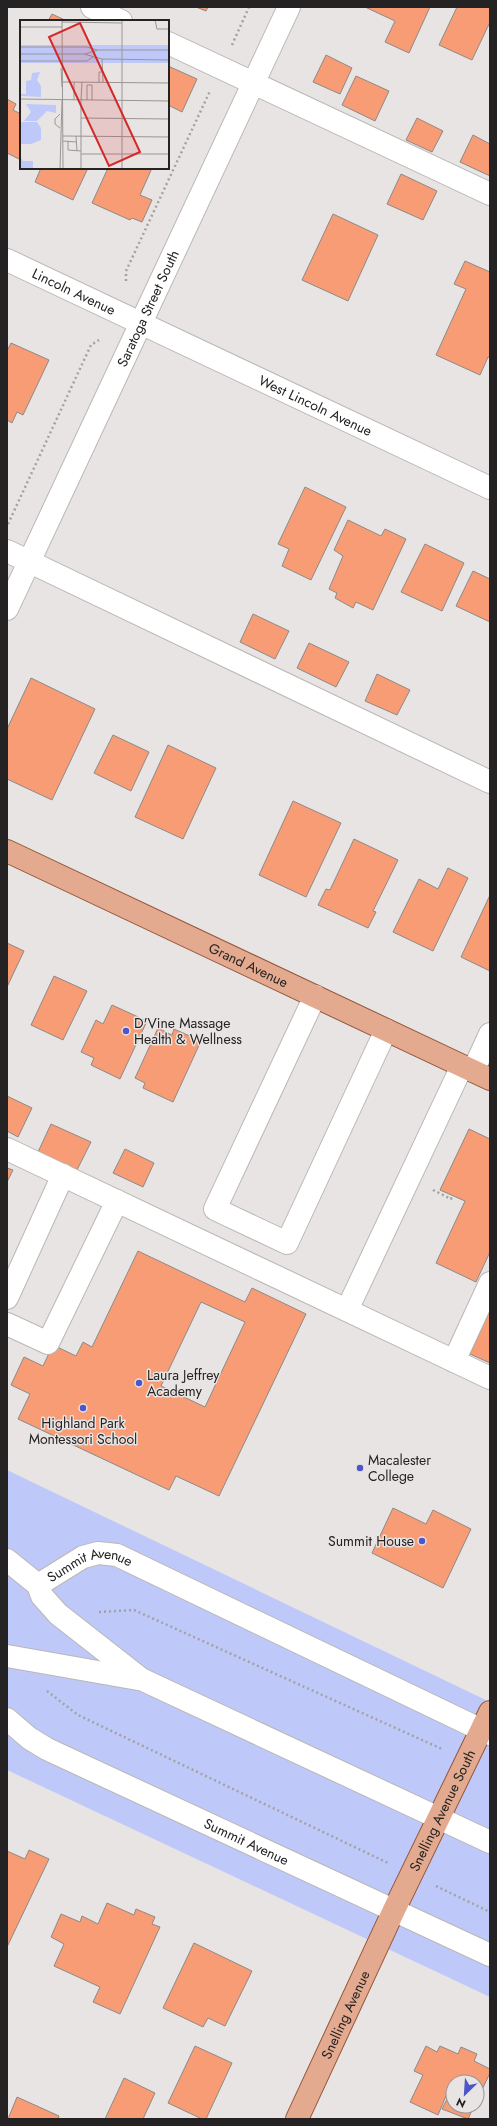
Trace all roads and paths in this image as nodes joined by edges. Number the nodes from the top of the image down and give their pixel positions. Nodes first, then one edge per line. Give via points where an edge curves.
1 (92, 7) edge
2 (249, 7) edge
3 (289, 7) edge
4 (119, 20) edge
5 (169, 43) edge
6 (221, 68) junction
7 (253, 83) junction
8 (490, 194) edge
9 (7, 260) edge
10 (126, 281) dead end
11 (141, 323) junction
12 (99, 340) dead end
13 (490, 488) edge
14 (7, 526) edge
15 (7, 551) edge
16 (29, 562) junction
17 (7, 609) edge
18 (490, 782) edge
19 (7, 851) edge
20 (315, 996) junction
21 (386, 1030) junction
22 (490, 1034) edge
23 (475, 1072) edge
24 (7, 1149) edge
25 (63, 1175) junction
26 (439, 1192) dead end
27 (452, 1196) dead end
28 (117, 1201) junction
29 (490, 1283) edge
30 (7, 1298) edge
31 (347, 1310) junction
32 (7, 1324) edge
33 (454, 1361) junction
34 (490, 1378) edge
35 (7, 1560) edge
36 (38, 1585) junction
37 (92, 1610) dead end
38 (7, 1656) edge
39 (141, 1679) junction
40 (42, 1688) dead end
41 (7, 1719) edge
42 (487, 1725) edge
43 (467, 1760) junction
44 (439, 1818) junction
45 (490, 1842) edge
46 (412, 1874) junction
47 (394, 1910) junction
48 (490, 1912) edge
49 (490, 1956) edge
50 (297, 2119) edge

1 - 4 street
2 - 6 path
3 - 7 street, Saratoga Street South
5 - 6 street
6 - 7 street
6 - 10 path via 126,271
7 - 8 street
7 - 11 street, Saratoga Street South
9 - 11 street, Lincoln Avenue
11 - 13 street, West Lincoln Avenue
11 - 16 street, Saratoga Street South
12 - 14 path via 91,345
15 - 16 street
16 - 17 street, Saratoga Street South
16 - 18 street
19 - 20 main road, Grand Avenue
20 - 21 main road, Grand Avenue
20 - 21 street via 215,1209 287,1243
21 - 23 main road, Grand Avenue
22 - 23 street
23 - 31 street
24 - 25 street
25 - 28 street
25 - 30 street
26 - 27 path via 451,1199
28 - 31 street
28 - 32 street via 48,1344
29 - 33 street
31 - 33 street
33 - 34 street
35 - 36 street, Summit Avenue
36 - 39 street, Summit Avenue via 42,1596 58,1614
36 - 42 street, Summit Avenue via 82,1557 98,1553 117,1555
37 - 43 path via 134,1610
38 - 39 street, Summit Avenue
39 - 44 street, Summit Avenue
40 - 46 path via 78,1716
41 - 47 street, Summit Avenue via 47,1749
42 - 43 main road, Snelling Avenue South
43 - 44 main road, Snelling Avenue South
44 - 45 street, Summit Avenue
44 - 46 main road, Snelling Avenue South
46 - 47 main road, Snelling Avenue South
46 - 48 path
47 - 49 street, Summit Avenue
47 - 50 main road, Snelling Avenue

